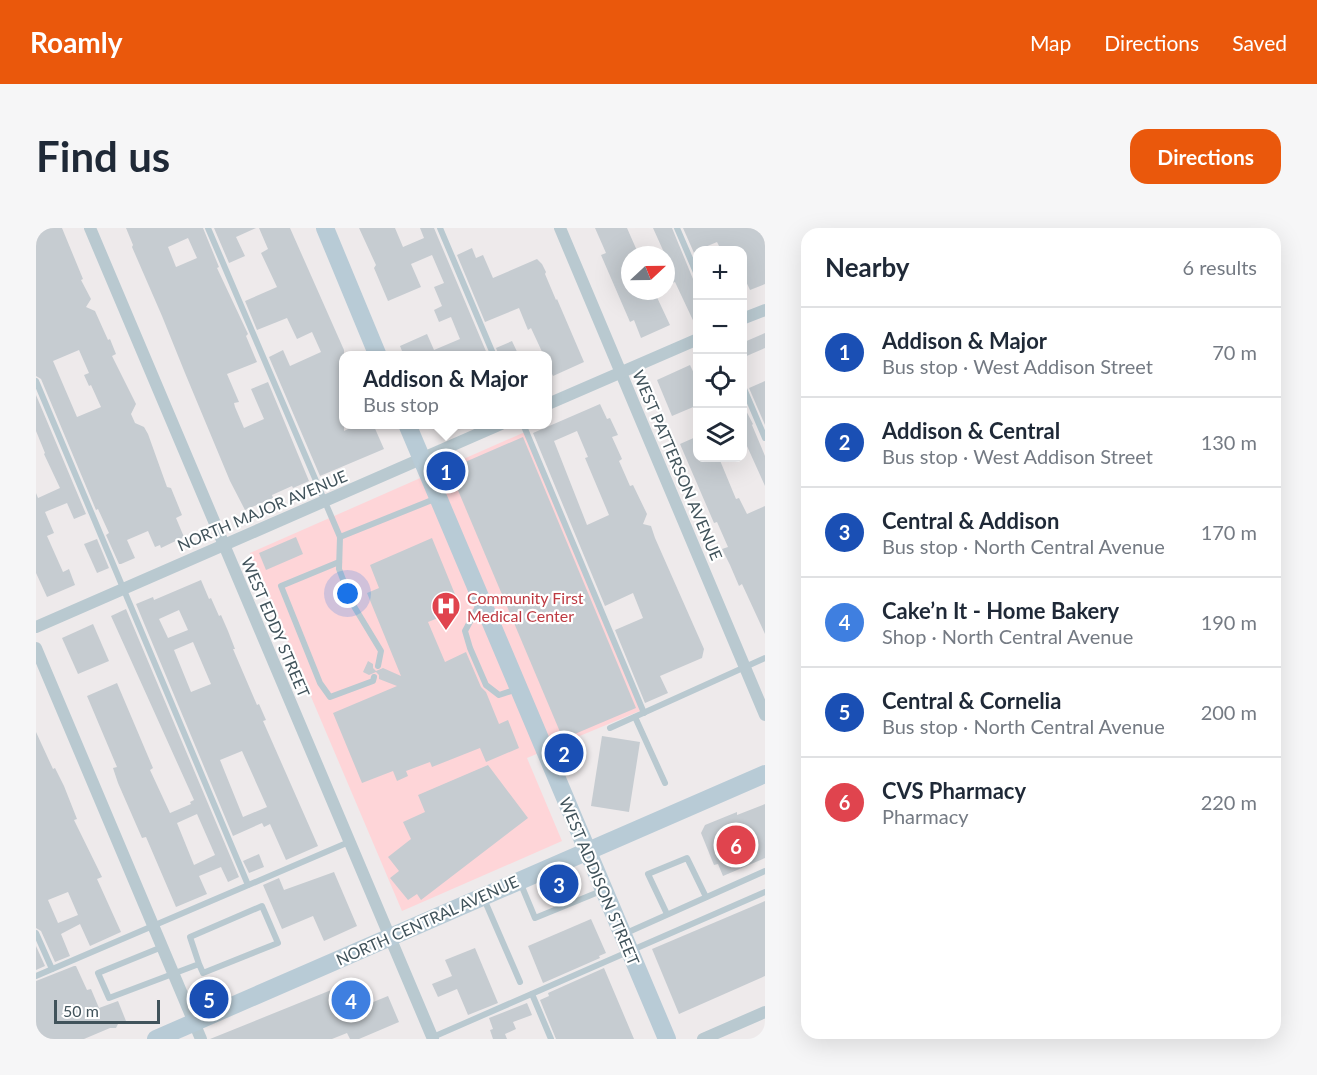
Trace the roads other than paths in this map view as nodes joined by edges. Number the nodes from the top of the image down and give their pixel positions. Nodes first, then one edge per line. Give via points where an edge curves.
1 (90, 228) edge
2 (208, 228) edge
3 (325, 228) edge
4 (440, 228) edge
5 (560, 228) edge
6 (677, 228) edge
7 (693, 265) edge
8 (765, 310) edge
9 (747, 317) edge
10 (693, 341) edge
11 (376, 351) edge
12 (492, 351) edge
13 (621, 372) junction
14 (36, 381) edge
15 (747, 396) edge
16 (552, 402) edge
17 (409, 429) edge
18 (490, 429) edge
19 (524, 429) edge
20 (765, 438) edge
21 (422, 459) junction
22 (438, 497) junction
23 (323, 502) junction
24 (340, 537) junction
25 (223, 545) junction
26 (339, 562) junction
27 (123, 588) junction
28 (481, 599) junction
29 (36, 627) edge
30 (36, 648) edge
31 (765, 658) edge
32 (378, 666) dead end
33 (745, 667) junction
34 (374, 677) dead end
35 (519, 688) junction
36 (644, 713) junction
37 (765, 715) edge
38 (635, 717) junction
39 (610, 728) dead end
40 (765, 774) edge
41 (665, 783) dead end
42 (349, 842) junction
43 (588, 851) junction
44 (765, 871) edge
45 (519, 880) junction
46 (249, 885) junction
47 (604, 890) junction
48 (765, 892) edge
49 (483, 896) junction
50 (706, 897) junction
51 (667, 914) junction
52 (153, 926) junction
53 (36, 933) edge
54 (389, 937) junction
55 (627, 943) junction
56 (162, 947) junction
57 (199, 964) junction
58 (52, 969) junction
59 (174, 974) junction
60 (36, 976) edge
61 (520, 981) dead end
62 (532, 994) junction
63 (765, 1012) edge
64 (197, 1031) edge
65 (157, 1039) edge
66 (432, 1039) edge
67 (551, 1039) edge
68 (668, 1039) edge
69 (703, 1039) edge

1 - 25 street, WEST EDDY STREET
2 - 23 lane
3 - 11 street
4 - 12 lane
5 - 13 street, WEST PATTERSON AVENUE
6 - 7 lane
8 - 9 street
10 - 13 street
13 - 16 street
13 - 33 street, WEST PATTERSON AVENUE
14 - 27 lane
15 - 20 lane
17 - 21 street, WEST ADDISON STREET
18 - 21 street, NORTH MAJOR AVENUE
19 - 36 lane
21 - 22 street, WEST ADDISON STREET
21 - 23 street, NORTH MAJOR AVENUE
22 - 24 lane
22 - 28 street, WEST ADDISON STREET
23 - 24 lane
23 - 25 street, NORTH MAJOR AVENUE
24 - 26 lane
25 - 27 street, NORTH MAJOR AVENUE
25 - 42 street, WEST EDDY STREET
26 - 32 lane via 352,603 381,651
26 - 34 lane via 281,586 320,683 330,697 373,681
27 - 29 street, NORTH MAJOR AVENUE
27 - 46 lane
28 - 35 street, WEST ADDISON STREET
28 - 35 lane via 465,631 470,648 486,685 499,695
30 - 52 street
31 - 33 lane
33 - 36 lane
33 - 37 street, WEST PATTERSON AVENUE
35 - 43 street, WEST ADDISON STREET
36 - 38 lane
38 - 39 lane
38 - 41 lane
40 - 43 street, NORTH CENTRAL AVENUE
42 - 46 lane
42 - 54 street, WEST EDDY STREET
43 - 45 street, NORTH CENTRAL AVENUE
43 - 47 street, WEST ADDISON STREET
44 - 50 lane
45 - 47 lane via 535,918
45 - 49 street, NORTH CENTRAL AVENUE
46 - 52 lane
47 - 55 street, WEST ADDISON STREET
48 - 55 lane
49 - 54 street, NORTH CENTRAL AVENUE
49 - 61 lane
50 - 51 lane
50 - 51 lane via 687,858 648,874
51 - 55 lane
52 - 56 street
52 - 58 lane
53 - 58 lane
54 - 64 street, NORTH CENTRAL AVENUE
54 - 66 street, WEST EDDY STREET
55 - 62 lane
55 - 68 street, WEST ADDISON STREET
56 - 59 street
56 - 59 lane via 98,973 110,998
57 - 57 lane via 190,937 262,906 278,943 203,973
57 - 59 lane
58 - 60 lane
59 - 64 street
62 - 66 lane
62 - 67 lane
63 - 69 street
64 - 65 street, NORTH CENTRAL AVENUE

